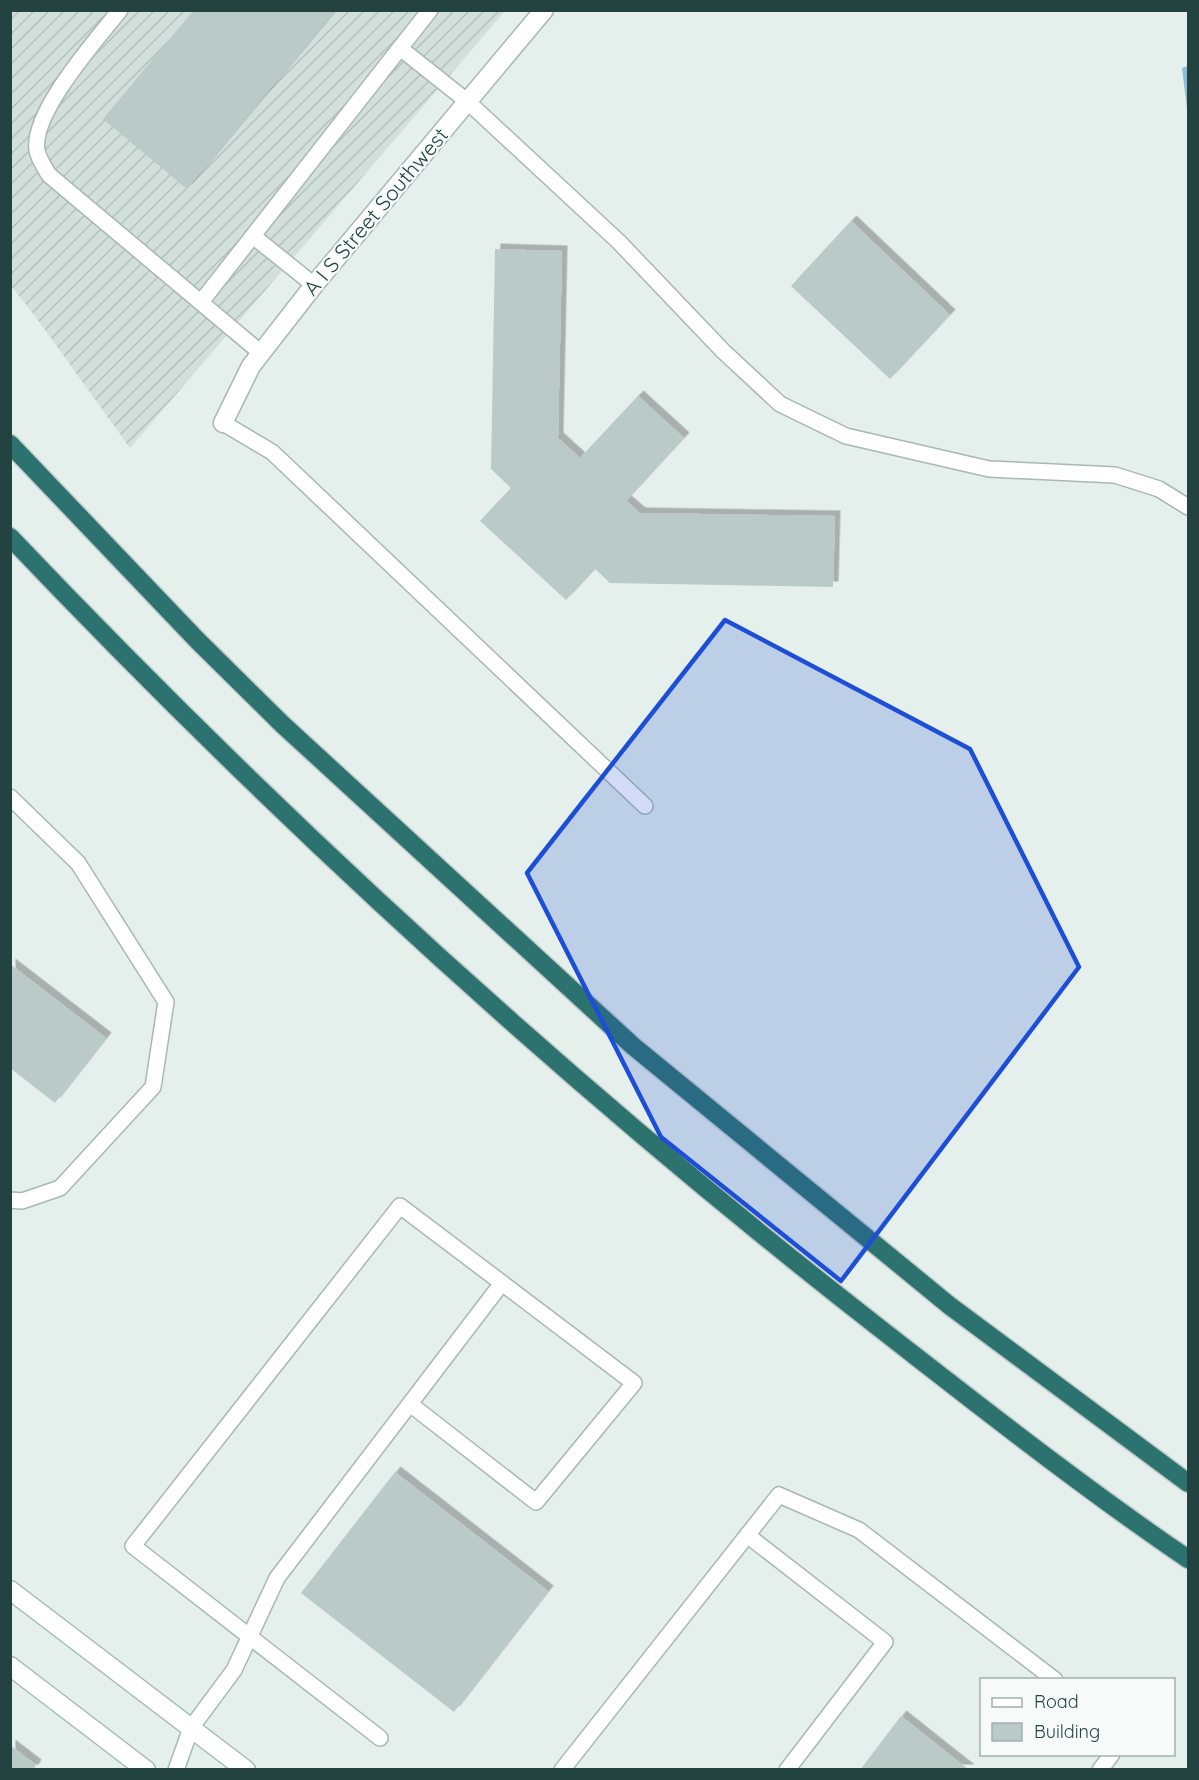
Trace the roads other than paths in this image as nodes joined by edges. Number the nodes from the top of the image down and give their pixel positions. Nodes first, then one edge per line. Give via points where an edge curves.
1 (120, 10) edge
2 (430, 10) edge
3 (544, 10) edge
4 (399, 48) junction
5 (468, 102) junction
6 (253, 236) junction
7 (314, 285) junction
8 (201, 302) junction
9 (261, 353) junction
10 (223, 423) joint
11 (10, 444) edge
12 (1188, 507) edge
13 (10, 537) edge
14 (10, 797) edge
15 (645, 806) dead end
16 (10, 1200) edge
17 (502, 1283) junction
18 (410, 1404) junction
19 (1188, 1483) edge
20 (747, 1535) junction
21 (1188, 1559) edge
22 (10, 1590) edge
23 (248, 1636) junction
24 (10, 1666) edge
25 (1052, 1678) edge
26 (191, 1728) junction
27 (380, 1738) dead end
28 (1111, 1756) edge
29 (146, 1770) edge
30 (176, 1770) edge
31 (246, 1770) edge
32 (562, 1770) edge
33 (787, 1770) edge
34 (1100, 1770) edge

1 - 8 lane via 68,75 37,134 36,152 49,175
2 - 4 lane
3 - 5 street, A I S Street Southwest
4 - 5 lane
4 - 6 lane
5 - 7 street, A I S Street Southwest
5 - 12 lane via 619,242 723,351 780,404 846,436 989,469 1115,475 1159,489
6 - 7 lane
6 - 8 lane
7 - 9 street, A I S Street Southwest
8 - 9 lane
9 - 10 street, A I S Street Southwest via 250,366
10 - 15 lane via 272,452
11 - 19 highway via 282,724 624,1038 950,1306
13 - 21 highway via 189,719 395,918 666,1158 1010,1430
14 - 16 lane via 78,863 166,1002 153,1087 60,1188 22,1201
17 - 18 lane
17 - 18 lane via 634,1383 536,1502
17 - 23 lane via 400,1206 133,1546
18 - 23 lane via 277,1578
20 - 25 lane via 779,1495 859,1530
20 - 32 lane
20 - 33 lane via 885,1642
22 - 26 street
23 - 26 lane via 234,1670
23 - 27 lane
24 - 29 street
26 - 30 lane
26 - 31 street
28 - 34 lane

